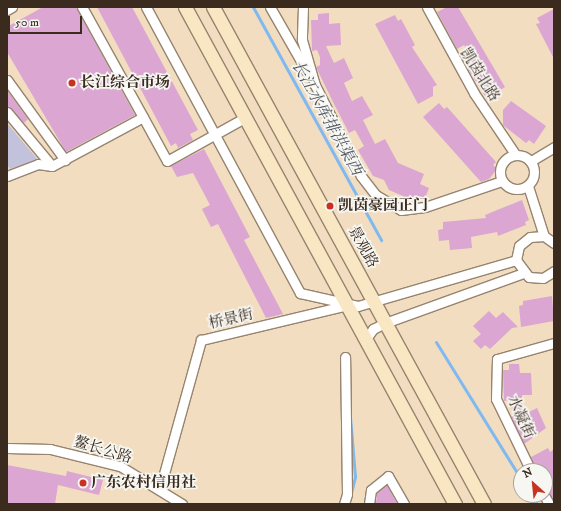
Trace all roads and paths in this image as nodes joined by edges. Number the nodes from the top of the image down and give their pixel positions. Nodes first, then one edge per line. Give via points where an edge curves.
1 (12, 7) edge
2 (82, 7) edge
3 (146, 7) edge
4 (185, 7) edge
5 (213, 7) edge
6 (270, 7) edge
7 (303, 7) edge
8 (427, 7) edge
9 (7, 10) edge
10 (7, 80) edge
11 (315, 85) junction
12 (7, 112) edge
13 (143, 117) junction
14 (246, 117) junction
15 (214, 134) junction
16 (554, 147) edge
17 (516, 154) junction
18 (65, 160) junction
19 (531, 161) junction
20 (52, 166) junction
21 (7, 176) edge
22 (502, 181) junction
23 (528, 186) junction
24 (544, 236) junction
25 (554, 243) edge
26 (516, 260) junction
27 (554, 271) edge
28 (523, 273) junction
29 (374, 300) junction
30 (347, 306) junction
31 (385, 323) junction
32 (365, 340) junction
33 (554, 343) edge
34 (345, 356) dead end
35 (7, 448) edge
36 (527, 463) edge
37 (160, 488) junction
38 (182, 504) edge
39 (344, 504) edge
40 (369, 504) edge
41 (404, 504) edge
42 (455, 504) edge
43 (484, 504) edge

1 - 9 street
2 - 13 street
3 - 15 street
4 - 14 main road
5 - 29 main road, 景观路
6 - 11 street
7 - 11 street via 302,40
8 - 17 street, 凯茵北路 via 474,93
10 - 18 street
11 - 22 street via 361,176 376,195 401,210 425,207
12 - 20 street
13 - 15 street via 167,161
13 - 18 street
14 - 15 street
14 - 30 main road
15 - 30 street via 300,293
16 - 19 street
17 - 19 street
17 - 22 street via 502,164
18 - 20 street
19 - 23 street via 534,177
20 - 21 street via 38,164
22 - 23 street via 517,189
23 - 24 street
24 - 25 street
24 - 26 street via 524,240
26 - 28 street
26 - 29 street
27 - 28 street via 536,278
28 - 31 street
29 - 30 street
29 - 31 main road, 景观路
30 - 32 main road
30 - 37 street, 桥景街 via 201,340
31 - 32 street via 373,329
31 - 43 main road, 景观路
32 - 42 main road
33 - 36 street, 水凝街 via 497,359 496,399
34 - 39 street via 347,494
35 - 37 street, 鳌长公路 via 50,449 120,466
37 - 38 street, 鳌长公路
40 - 41 street via 371,490 388,476

